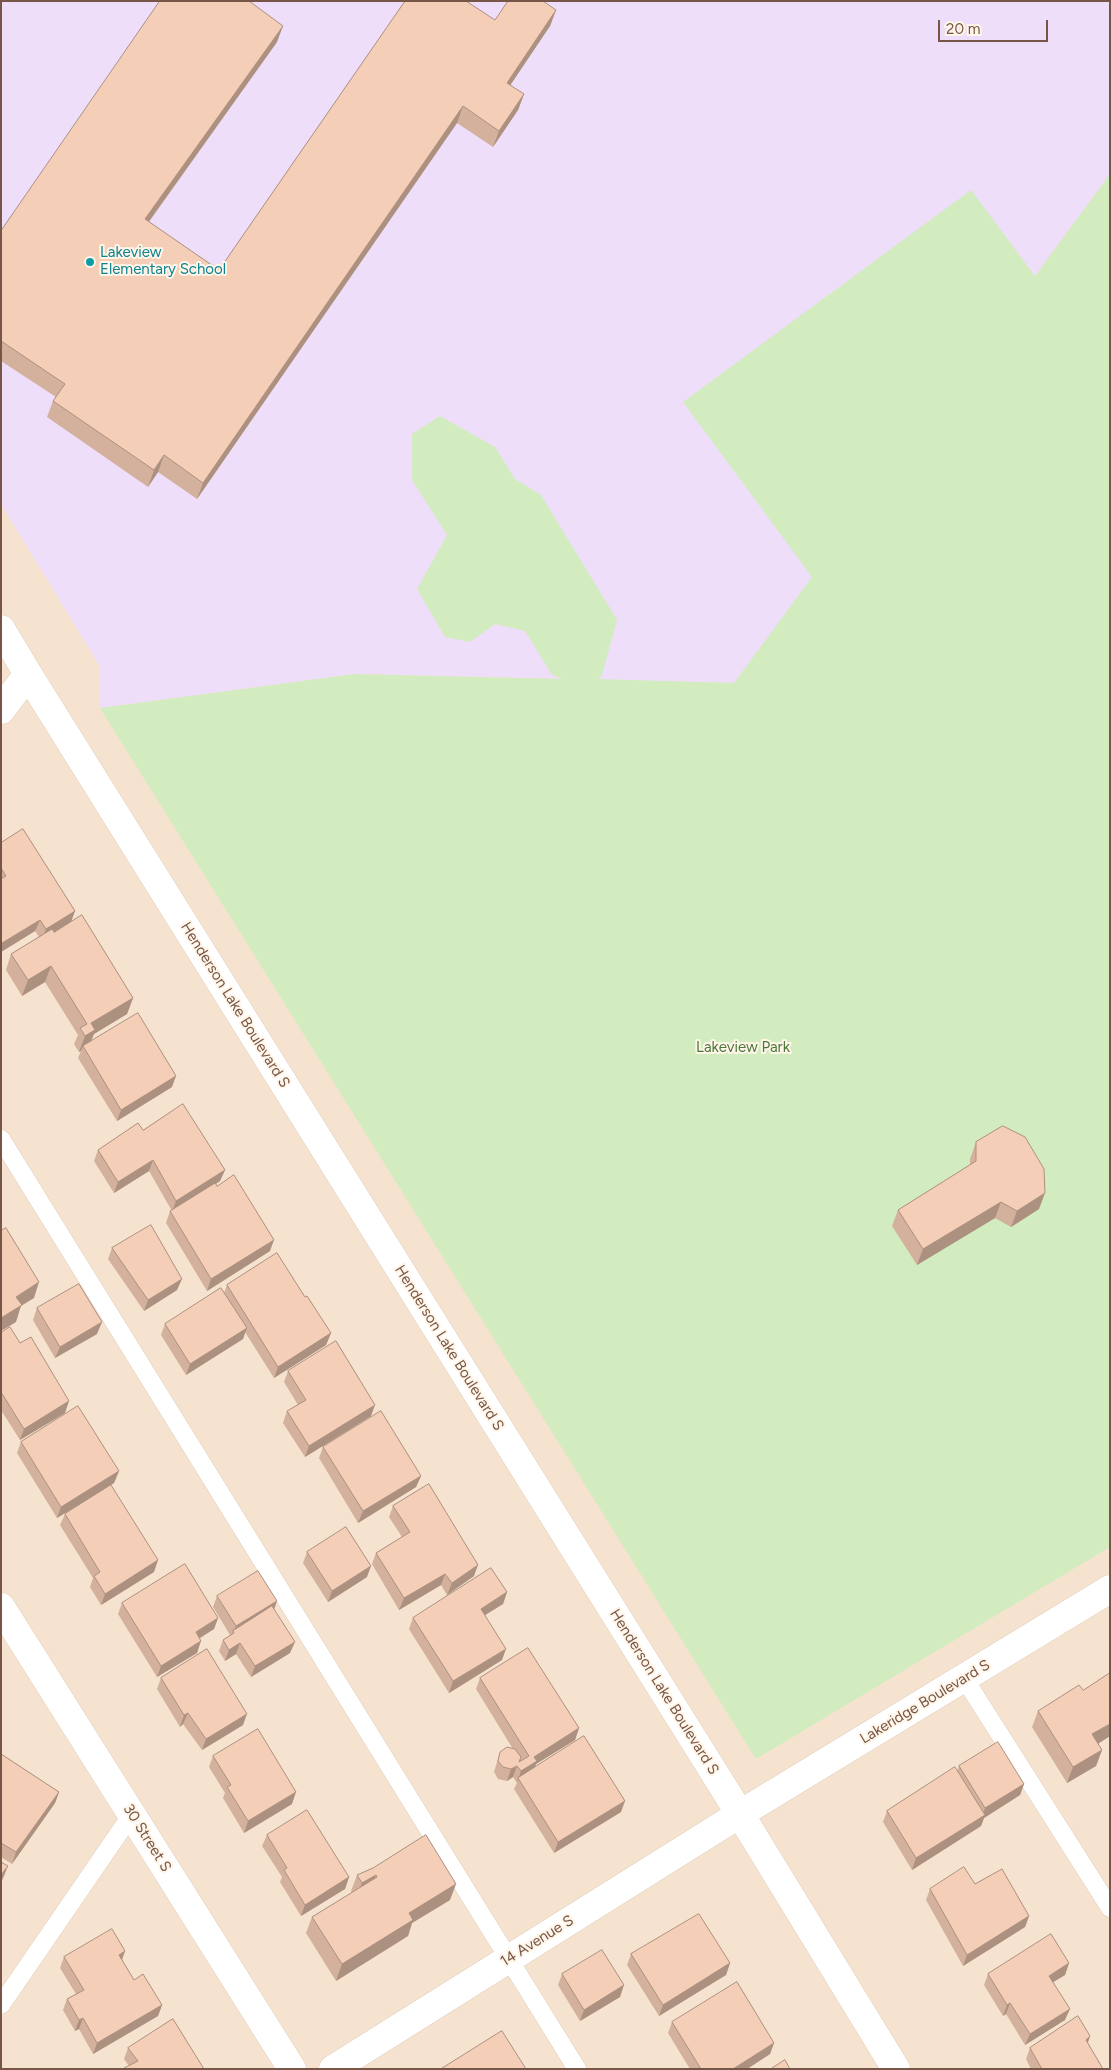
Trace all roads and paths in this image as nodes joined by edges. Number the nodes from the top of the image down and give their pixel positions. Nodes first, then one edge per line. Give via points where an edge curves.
1 (1, 629) edge
2 (28, 674) junction
3 (1, 710) edge
4 (1, 1139) edge
5 (1110, 1589) edge
6 (1, 1607) edge
7 (964, 1678) junction
8 (132, 1814) junction
9 (740, 1814) junction
10 (1110, 1908) edge
11 (509, 1959) junction
12 (1, 2005) edge
13 (292, 2069) edge
14 (333, 2069) edge
15 (577, 2069) edge
16 (896, 2069) edge

1 - 2 street, Henderson Lake Boulevard S
2 - 3 street
2 - 9 street, Henderson Lake Boulevard S
4 - 11 lane
5 - 7 street, Lakeridge Boulevard S
6 - 8 street, 30 Street S
7 - 9 street, Lakeridge Boulevard S
7 - 10 lane
8 - 12 lane
8 - 13 street, 30 Street S
9 - 11 street, 14 Avenue S
9 - 16 street, Henderson Lake Boulevard S
11 - 14 street, 14 Avenue S
11 - 15 lane

